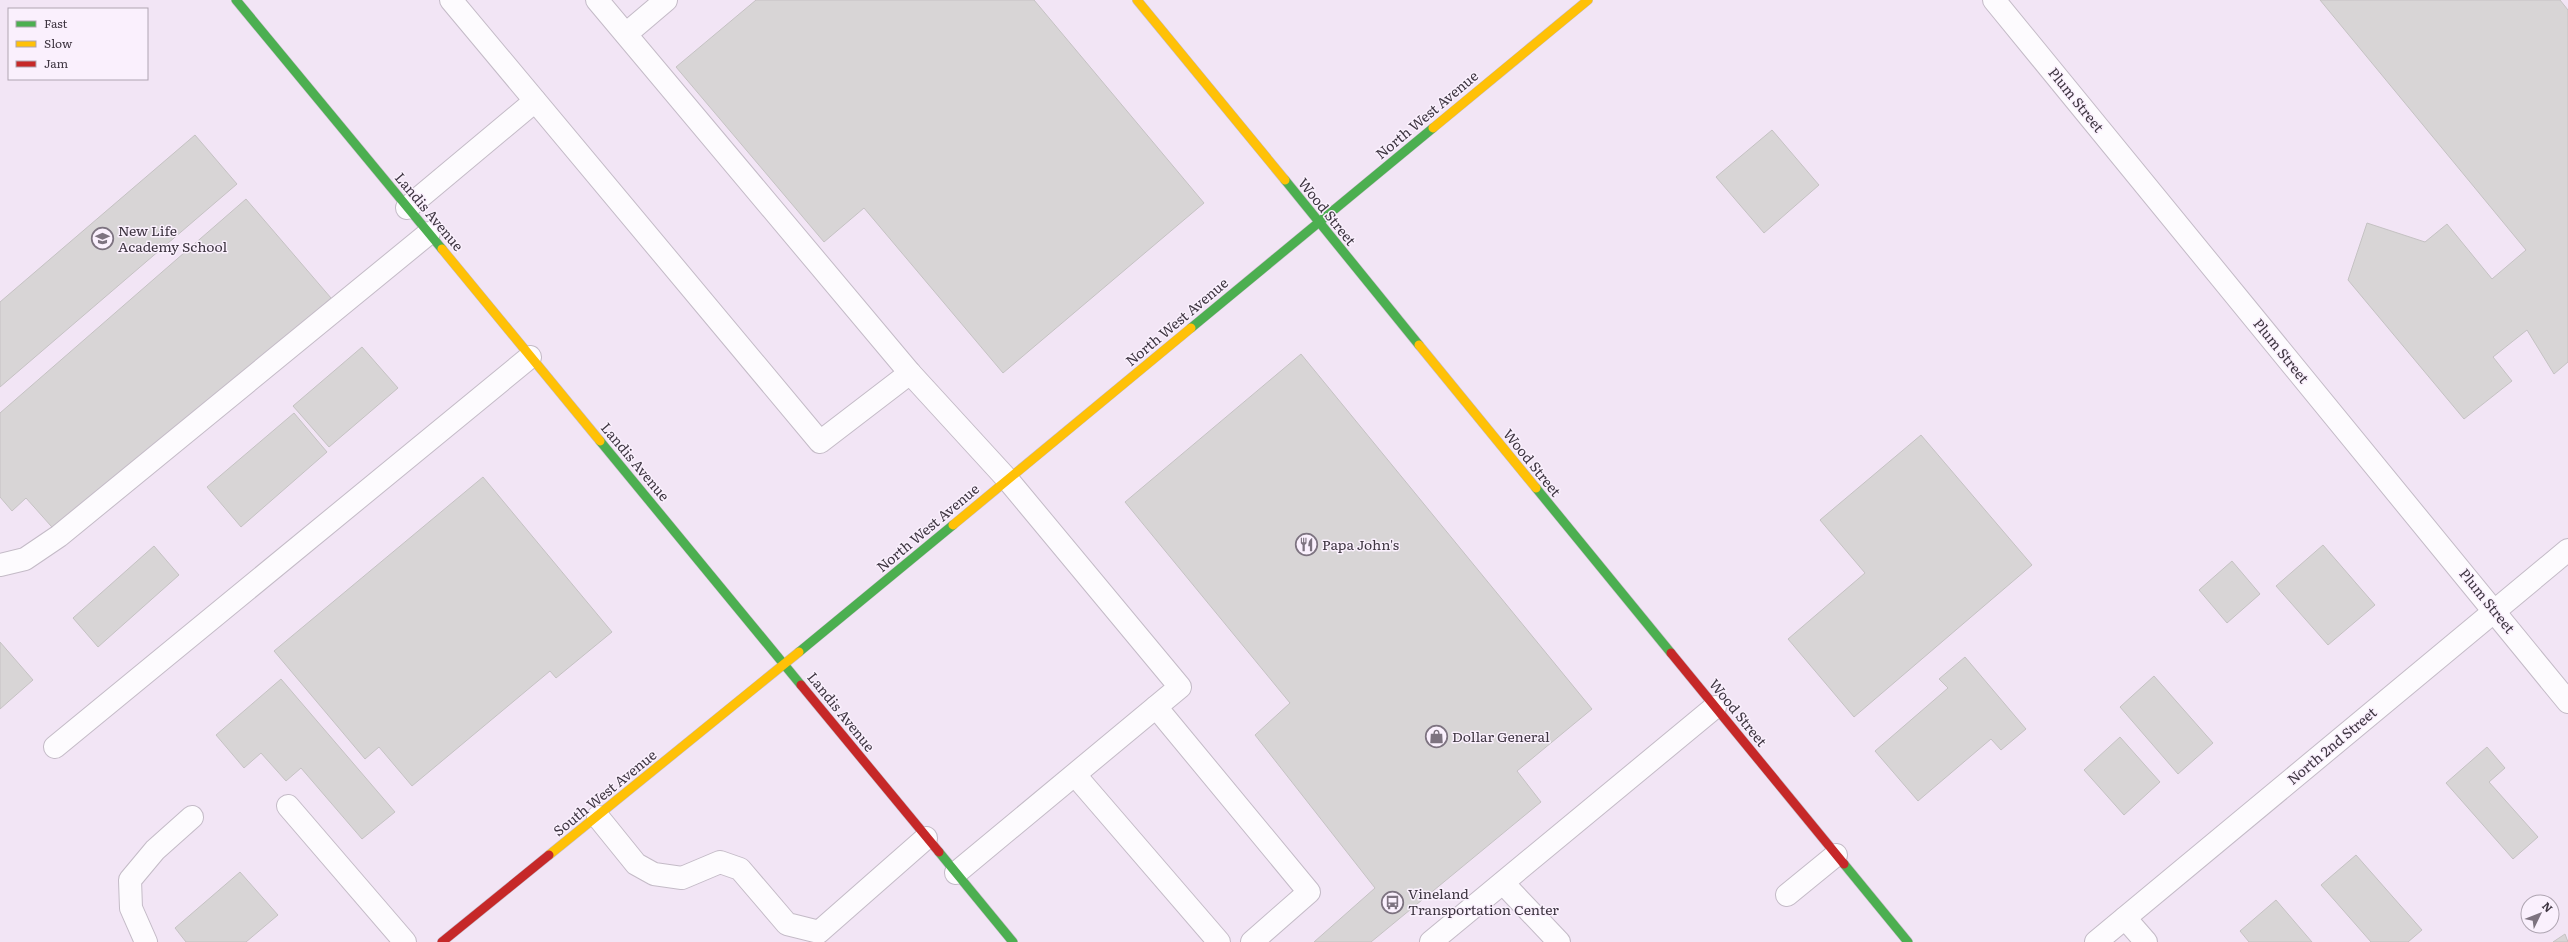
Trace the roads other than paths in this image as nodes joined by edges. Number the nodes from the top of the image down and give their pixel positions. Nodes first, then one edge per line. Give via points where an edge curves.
1 (236, 0) edge
2 (451, 0) edge
3 (597, 0) edge
4 (666, 0) edge
5 (1137, 0) edge
6 (1588, 0) edge
7 (1994, 0) edge
8 (626, 34) junction
9 (535, 101) junction
10 (407, 208) junction
11 (1318, 224) junction
12 (428, 234) junction
13 (530, 357) junction
14 (910, 373) junction
15 (1008, 480) junction
16 (2568, 550) edge
17 (0, 565) edge
18 (2494, 611) junction
19 (784, 665) junction
20 (2568, 702) edge
21 (1156, 707) junction
22 (1715, 707) junction
23 (55, 747) dead end
24 (1075, 775) junction
25 (288, 806) dead end
26 (598, 816) junction
27 (192, 817) dead end
28 (926, 838) junction
29 (1836, 855) junction
30 (956, 873) junction
31 (1503, 883) junction
32 (1787, 895) dead end
33 (2125, 918) junction
34 (146, 942) edge
35 (405, 942) edge
36 (442, 942) edge
37 (1013, 942) edge
38 (1219, 942) edge
39 (1252, 942) edge
40 (1431, 942) edge
41 (1559, 942) edge
42 (1908, 942) edge
43 (2096, 942) edge
44 (2146, 942) edge

1 - 10 street, Landis Avenue
2 - 9 street
3 - 8 street
4 - 8 street
5 - 11 street, Wood Street
6 - 11 street, North West Avenue
7 - 18 street, Plum Street
8 - 14 street
9 - 10 street
9 - 14 street via 820,442
10 - 12 street, Landis Avenue
11 - 15 street, North West Avenue
11 - 22 street, Wood Street
12 - 13 street, Landis Avenue
12 - 17 street via 59,536 25,559
13 - 19 street, Landis Avenue
13 - 23 street
14 - 15 street
15 - 19 street, North West Avenue
15 - 21 street via 1180,687
16 - 18 street, North 2nd Street
18 - 20 street, Plum Street
18 - 33 street, North 2nd Street
19 - 26 street, South West Avenue
19 - 28 street, Landis Avenue
21 - 24 street
21 - 39 street via 1309,892
22 - 29 street, Wood Street
22 - 31 street
24 - 30 street
24 - 38 street
25 - 35 street
26 - 28 street via 636,864 654,874 682,878 720,862 740,869 787,924 819,932
26 - 36 street, South West Avenue
27 - 34 street via 155,850 130,880 131,908
28 - 30 street, Landis Avenue
29 - 32 street
29 - 42 street, Wood Street
30 - 37 street, Landis Avenue
31 - 40 street
31 - 41 street
33 - 43 street, North 2nd Street
33 - 44 street

